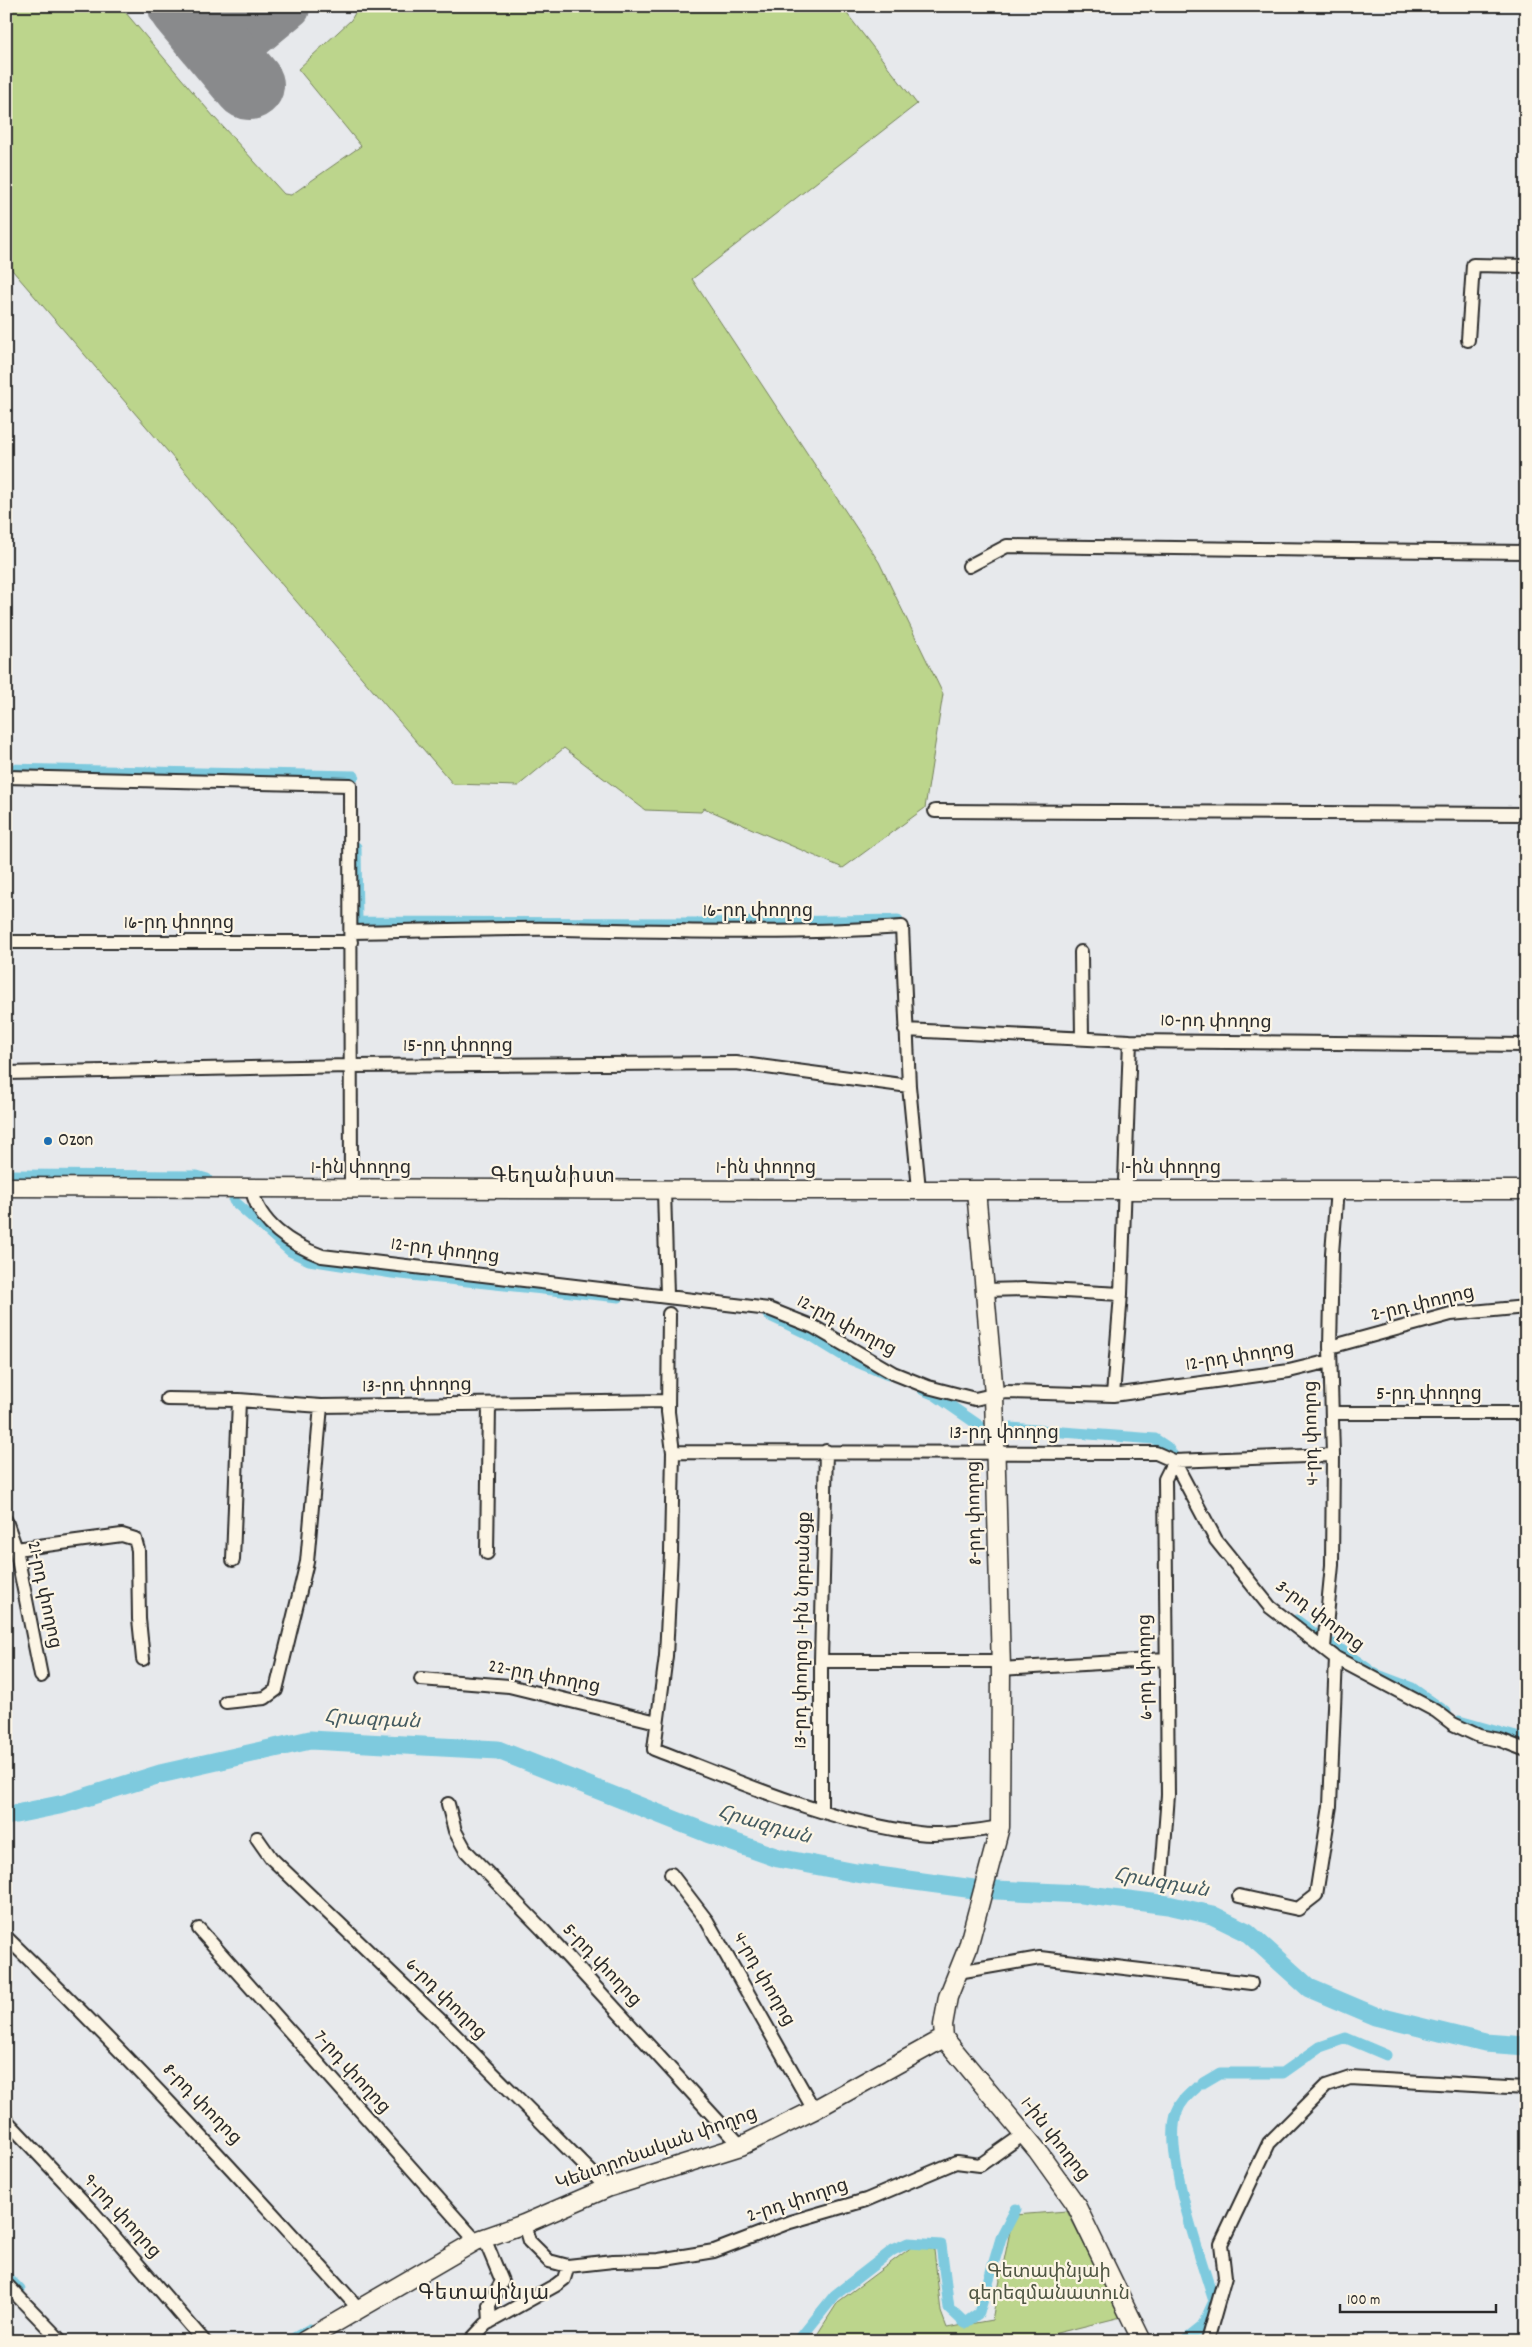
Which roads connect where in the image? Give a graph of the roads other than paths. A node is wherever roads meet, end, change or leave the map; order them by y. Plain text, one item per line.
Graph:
1 (1526, 266) edge
2 (1468, 340) dead end
3 (1526, 552) edge
4 (969, 566) dead end
5 (6, 777) edge
6 (935, 811) dead end
7 (1526, 814) edge
8 (351, 937) junction
9 (6, 942) edge
10 (1081, 952) dead end
11 (906, 1030) junction
12 (1082, 1038) junction
13 (1130, 1041) junction
14 (1526, 1046) edge
15 (350, 1066) junction
16 (6, 1073) edge
17 (909, 1086) junction
18 (6, 1187) edge
19 (919, 1189) junction
20 (1337, 1189) junction
21 (252, 1190) junction
22 (350, 1190) junction
23 (664, 1190) junction
24 (976, 1190) junction
25 (1123, 1190) junction
26 (1526, 1190) edge
27 (985, 1290) junction
28 (1121, 1294) junction
29 (667, 1295) junction
30 (1526, 1306) edge
31 (668, 1314) dead end
32 (1330, 1347) junction
33 (1330, 1361) junction
34 (994, 1394) junction
35 (1114, 1396) junction
36 (167, 1400) dead end
37 (240, 1400) junction
38 (668, 1401) junction
39 (489, 1405) junction
40 (321, 1406) junction
41 (1332, 1413) junction
42 (1526, 1413) edge
43 (826, 1451) junction
44 (673, 1452) junction
45 (996, 1453) junction
46 (1333, 1454) junction
47 (1174, 1461) junction
48 (6, 1521) edge
49 (16, 1549) junction
50 (487, 1553) dead end
51 (233, 1560) dead end
52 (1324, 1647) junction
53 (1336, 1658) junction
54 (144, 1659) dead end
55 (1166, 1659) junction
56 (821, 1661) junction
57 (1000, 1665) junction
58 (41, 1676) dead end
59 (421, 1679) dead end
60 (226, 1702) dead end
61 (657, 1722) junction
62 (1526, 1750) edge
63 (448, 1804) dead end
64 (821, 1810) junction
65 (999, 1830) junction
66 (257, 1838) dead end
67 (671, 1874) dead end
68 (1162, 1874) dead end
69 (1240, 1896) dead end
70 (199, 1929) dead end
71 (6, 1937) edge
72 (958, 1972) junction
73 (1251, 1983) dead end
74 (944, 2038) junction
75 (1526, 2088) edge
76 (814, 2110) junction
77 (6, 2120) edge
78 (1024, 2134) junction
79 (741, 2146) junction
80 (607, 2188) junction
81 (524, 2224) junction
82 (480, 2239) junction
83 (568, 2266) junction
84 (6, 2284) edge
85 (359, 2309) junction
86 (490, 2322) junction
87 (61, 2341) edge
88 (204, 2341) edge
89 (304, 2341) edge
90 (470, 2341) edge
91 (1142, 2341) edge
92 (1207, 2341) edge

1 - 2 street
3 - 4 street
5 - 8 street
6 - 7 street
8 - 9 street, 16-րդ փողոց
8 - 11 street, 16-րդ փողոց
8 - 15 street
10 - 12 street
11 - 12 street, 10-րդ փողոց
11 - 17 street, 16-րդ փողոց
12 - 13 street, 10-րդ փողոց
13 - 14 street, 10-րդ փողոց
13 - 25 street
15 - 16 street, 15-րդ փողոց
15 - 17 street, 15-րդ փողոց
15 - 22 street
17 - 19 street, 16-րդ փողոց
18 - 21 main road, 1-ին փողոց
19 - 23 main road, 1-ին փողոց
19 - 24 main road, 1-ին փողոց
20 - 25 main road, 1-ին փողոց
20 - 26 main road, 1-ին փողոց
20 - 32 street, 4-րդ փողոց
21 - 22 main road, 1-ին փողոց
21 - 29 street, 12-րդ փողոց
22 - 23 main road, 1-ին փողոց
23 - 29 street
24 - 25 main road, 1-ին փողոց
24 - 27 main road, 8-րդ փողոց
25 - 28 street
27 - 28 street
27 - 34 main road, 8-րդ փողոց
28 - 35 street
29 - 34 street, 12-րդ փողոց
30 - 32 street, 2-րդ փողոց
31 - 38 street
32 - 33 street, 4-րդ փողոց
33 - 35 street, 12-րդ փողոց
33 - 41 street, 4-րդ փողոց
34 - 35 street, 12-րդ փողոց
34 - 45 main road, 8-րդ փողոց
36 - 37 street, 13-րդ փողոց
37 - 40 street, 13-րդ փողոց
37 - 51 street
38 - 39 street, 13-րդ փողոց
38 - 44 street
39 - 40 street, 13-րդ փողոց
39 - 50 street
40 - 60 street
41 - 42 street, 5-րդ փողոց
41 - 46 street, 4-րդ փողոց
43 - 44 street, 13-րդ փողոց
43 - 45 street, 13-րդ փողոց
43 - 56 street, 13-րդ փողոց 1-ին նրբանցք
44 - 61 street
45 - 47 street, 13-րդ փողոց
45 - 57 main road, 8-րդ փողոց
46 - 47 street, 13-րդ փողոց
46 - 52 street, 4-րդ փողոց
47 - 52 street, 3-րդ փողոց
47 - 55 street, 6-րդ փողոց
48 - 49 street, 21-րդ փողոց
49 - 54 street
49 - 58 street, 21-րդ փողոց
52 - 53 street, 3-րդ փողոց
53 - 62 street, 3-րդ փողոց
53 - 69 street
55 - 57 street
55 - 68 street, 6-րդ փողոց
56 - 57 street
56 - 64 street, 13-րդ փողոց 1-ին նրբանցք
57 - 65 main road, 8-րդ փողոց
59 - 61 street, 22-րդ փողոց
61 - 64 street
63 - 79 street, 5-րդ փողոց
64 - 65 street
65 - 72 main road, 8-րդ փողոց
66 - 80 street, 6-րդ փողոց
67 - 76 street, 4-րդ փողոց
70 - 82 street, 7-րդ փողոց
71 - 85 street, 8-րդ փողոց
72 - 73 street
72 - 74 main road
74 - 76 main road, Կենտրոնական փողոց
74 - 78 main road, 1-ին փողոց
75 - 92 street
76 - 79 main road, Կենտրոնական փողոց
77 - 88 street, 9-րդ փողոց
78 - 83 street, 2-րդ փողոց
78 - 91 main road, 1-ին փողոց
79 - 80 main road, Կենտրոնական փողոց
80 - 81 main road, Կենտրոնական փողոց
81 - 82 main road, Կենտրոնական փողոց
81 - 83 street, 2-րդ փողոց
82 - 85 main road, Կենտրոնական փողոց
82 - 86 street
83 - 86 street
84 - 87 street
85 - 89 main road, Կենտրոնական փողոց
86 - 90 street

